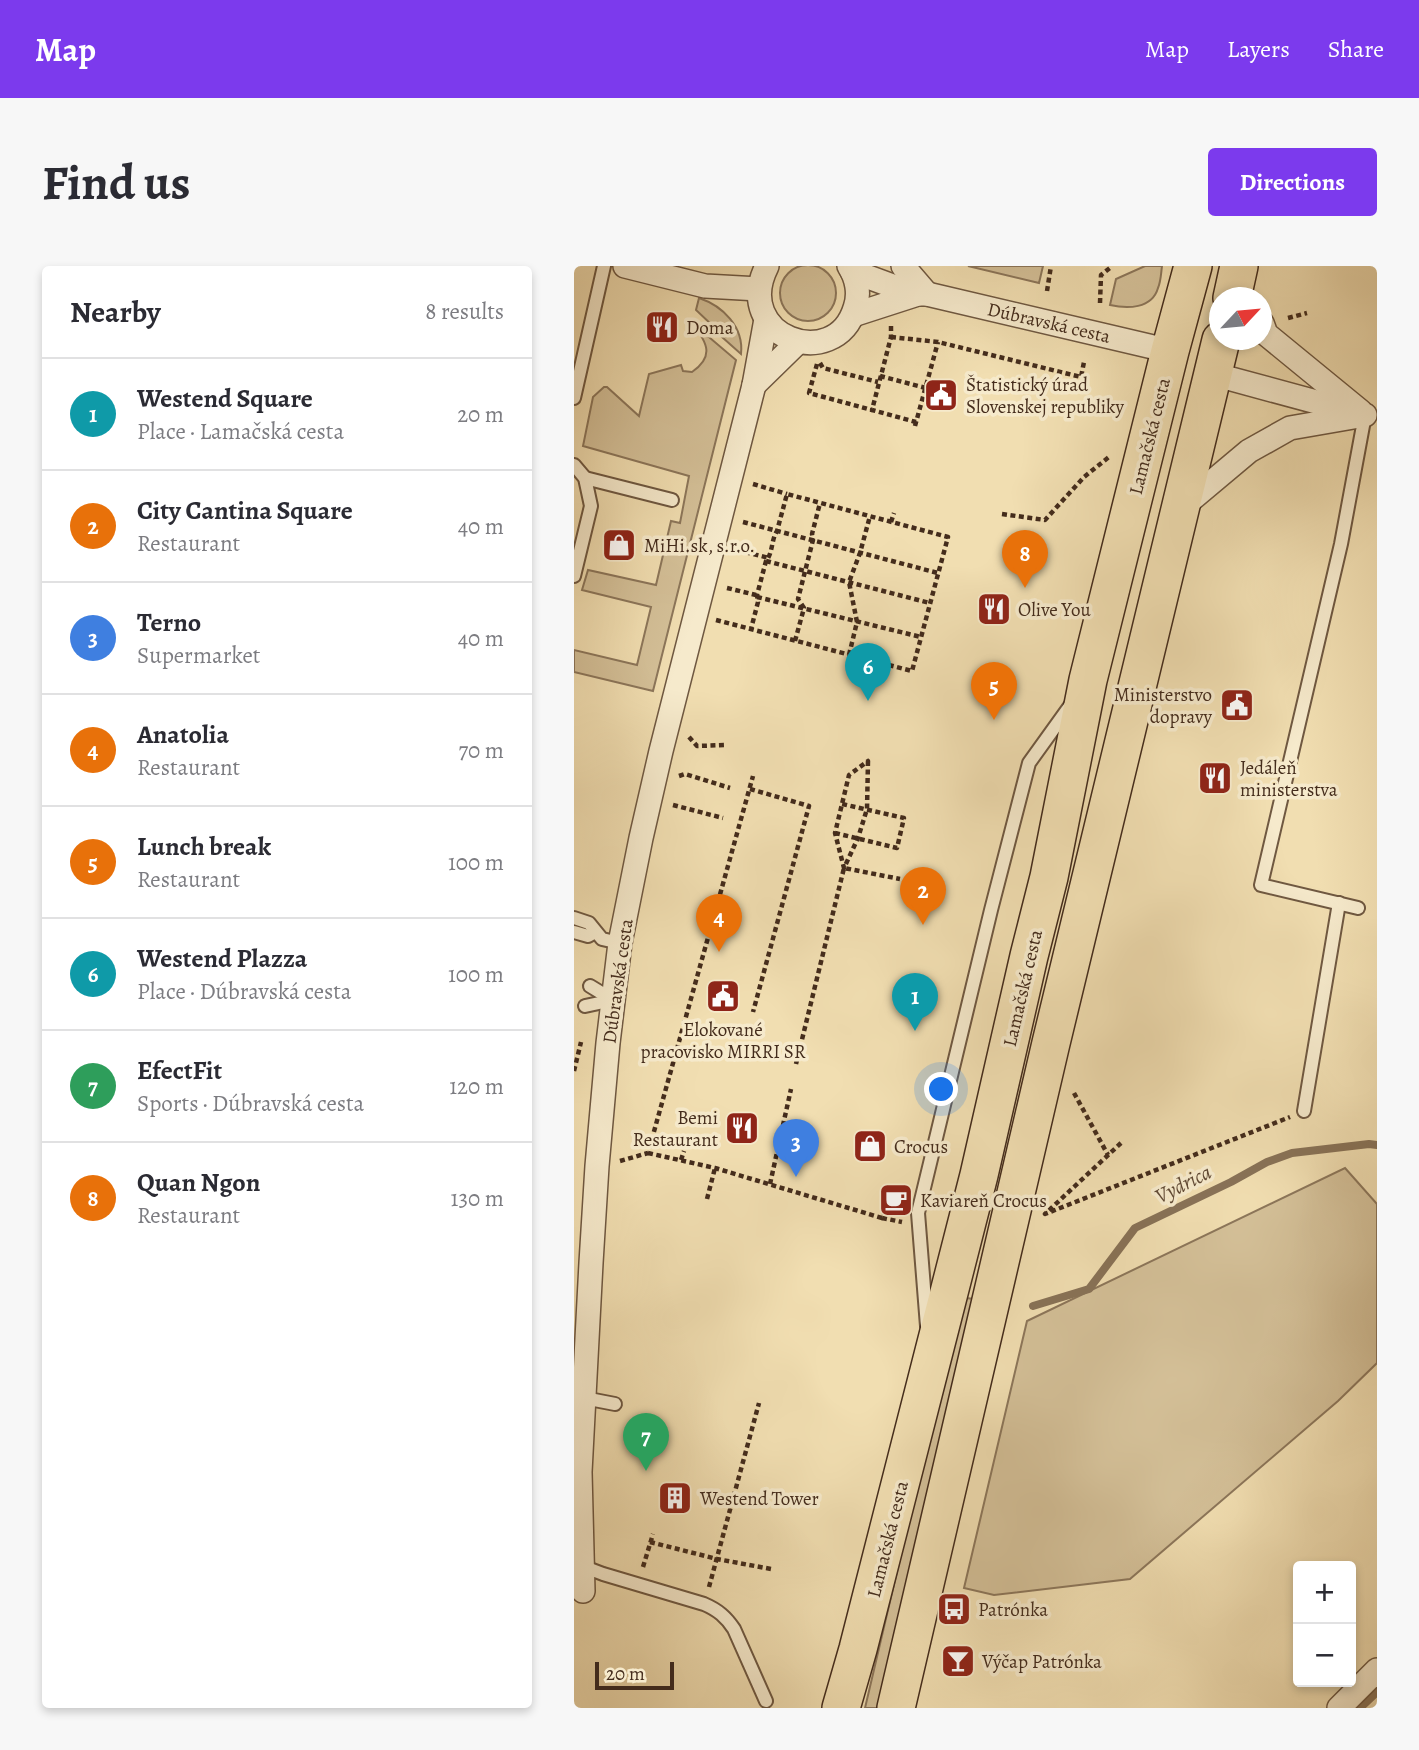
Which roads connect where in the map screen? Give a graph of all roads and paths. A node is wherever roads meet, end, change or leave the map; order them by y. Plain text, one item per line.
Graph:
1 (604, 266) edge
2 (625, 266) edge
3 (767, 266) edge
4 (903, 266) edge
5 (1051, 266) edge
6 (1098, 266) edge
7 (1193, 266) edge
8 (1240, 266) edge
9 (1111, 267) edge
10 (851, 268) edge
11 (1101, 275) junction
12 (1235, 287) edge
13 (1247, 287) edge
14 (759, 289) junction
15 (1047, 290) dead end
16 (923, 294) junction
17 (1100, 303) dead end
18 (1307, 313) dead end
19 (853, 315) junction
20 (1288, 318) dead end
21 (766, 319) junction
22 (892, 323) dead end
23 (891, 337) junction
24 (1272, 339) edge
25 (798, 342) junction
26 (938, 342) junction
27 (1170, 351) junction
28 (1217, 357) edge
29 (1084, 362) dead end
30 (879, 379) junction
31 (754, 385) junction
32 (926, 388) junction
33 (574, 398) edge
34 (872, 410) junction
35 (1371, 416) edge
36 (1109, 457) dead end
37 (574, 465) edge
38 (586, 478) junction
39 (749, 483) dead end
40 (787, 494) junction
41 (672, 499) dead end
42 (820, 503) junction
43 (1181, 508) junction
44 (894, 513) dead end
45 (1002, 514) dead end
46 (870, 516) junction
47 (739, 522) dead end
48 (891, 522) junction
49 (777, 531) junction
50 (813, 540) junction
51 (732, 548) dead end
52 (860, 552) junction
53 (767, 559) junction
54 (806, 572) junction
55 (938, 573) junction
56 (574, 576) edge
57 (849, 582) junction
58 (723, 587) dead end
59 (757, 596) junction
60 (930, 603) junction
61 (804, 608) junction
62 (715, 620) dead end
63 (856, 622) junction
64 (751, 629) junction
65 (921, 638) junction
66 (795, 641) junction
67 (849, 655) junction
68 (895, 667) junction
69 (893, 675) dead end
70 (1088, 680) junction
71 (687, 733) dead end
72 (724, 745) dead end
73 (753, 776) dead end
74 (675, 777) dead end
75 (730, 788) dead end
76 (750, 789) junction
77 (668, 804) dead end
78 (842, 804) junction
79 (867, 809) junction
80 (723, 818) dead end
81 (835, 833) junction
82 (858, 838) junction
83 (844, 868) junction
84 (900, 879) dead end
85 (1339, 903) junction
86 (1358, 908) dead end
87 (574, 918) edge
88 (574, 932) edge
89 (595, 932) junction
90 (620, 943) junction
91 (590, 986) dead end
92 (613, 1000) junction
93 (585, 1006) dead end
94 (753, 1012) dead end
95 (582, 1040) dead end
96 (796, 1064) dead end
97 (574, 1072) edge
98 (791, 1089) dead end
99 (1074, 1093) dead end
100 (1304, 1111) joint
101 (1121, 1143) dead end
102 (684, 1151) dead end
103 (649, 1153) junction
104 (1108, 1155) junction
105 (681, 1160) junction
106 (620, 1161) dead end
107 (715, 1168) junction
108 (770, 1184) junction
109 (707, 1199) dead end
110 (884, 1211) dead end
111 (882, 1218) junction
112 (909, 1224) dead end
113 (931, 1368) junction
114 (584, 1398) junction
115 (615, 1404) dead end
116 (759, 1404) dead end
117 (577, 1472) edge
118 (718, 1530) dead end
119 (725, 1531) junction
120 (653, 1534) dead end
121 (717, 1559) junction
122 (582, 1566) junction
123 (771, 1569) dead end
124 (583, 1591) dead end
125 (704, 1604) junction
126 (1377, 1670) edge
127 (766, 1701) dead end
128 (841, 1708) edge
129 (896, 1708) edge
130 (1339, 1708) edge

1 - 33 lane
2 - 14 street
3 - 14 street
4 - 16 street
5 - 15 path
6 - 11 path
7 - 27 main road, Lamačská cesta
8 - 12 main road
8 - 13 street
9 - 11 path
10 - 16 street, Dúbravská cesta
10 - 19 street
11 - 17 path
14 - 21 street
16 - 19 street
16 - 27 street, Dúbravská cesta
18 - 20 path
19 - 25 street
21 - 25 street
21 - 31 street, Dúbravská cesta
22 - 23 path
23 - 26 path
23 - 30 path
24 - 35 street
25 - 31 street
26 - 29 path
26 - 32 path
27 - 28 main road
27 - 70 main road, Lamačská cesta
28 - 35 street
28 - 43 main road
30 - 32 path
30 - 34 path
30 - 34 path
31 - 90 street, Dúbravská cesta
32 - 34 path
35 - 43 street
35 - 85 lane
36 - 45 path
37 - 38 lane
38 - 41 lane
38 - 56 lane
39 - 40 path
40 - 42 path
40 - 49 path
42 - 46 path
42 - 50 path
43 - 129 main road
44 - 48 path
46 - 48 path
46 - 52 path
47 - 49 path
48 - 55 path
49 - 50 path
49 - 53 path
50 - 52 path
50 - 54 path
51 - 53 path
52 - 55 path
52 - 57 path
53 - 54 path
53 - 59 path
54 - 57 path
54 - 61 path
55 - 60 path
57 - 60 path
57 - 63 path
58 - 59 path
59 - 61 path
59 - 64 path
60 - 65 path
61 - 63 path
61 - 66 path
62 - 64 path
63 - 65 path
63 - 67 path
64 - 66 path
65 - 68 path
66 - 67 path
67 - 68 path
68 - 69 path
70 - 113 main road, Lamačská cesta
70 - 113 lane
71 - 72 path
73 - 76 path
74 - 75 path
76 - 94 path
76 - 103 path
77 - 80 path
78 - 79 path
78 - 79 path
78 - 81 path
79 - 82 path
79 - 82 path
81 - 82 path
81 - 83 path
82 - 83 path
83 - 84 path
83 - 96 path
85 - 86 lane
85 - 100 lane
87 - 89 lane
88 - 89 lane
89 - 90 lane
90 - 92 street, Dúbravská cesta
91 - 92 lane
92 - 93 lane
92 - 114 street, Dúbravská cesta
95 - 97 path
98 - 108 path
99 - 104 path
100 - 104 path
101 - 104 path
102 - 105 path
103 - 105 path
103 - 106 path
105 - 107 path
107 - 108 path
107 - 109 path
108 - 111 path
110 - 111 path
111 - 112 path
113 - 128 main road, Lamačská cesta
114 - 115 lane
114 - 117 street, Dúbravská cesta
116 - 119 path
117 - 122 street, Dúbravská cesta
118 - 119 path
119 - 121 path
120 - 121 path
121 - 123 path
121 - 125 path
122 - 124 street, Dúbravská cesta
122 - 125 lane
125 - 127 lane
126 - 130 street

